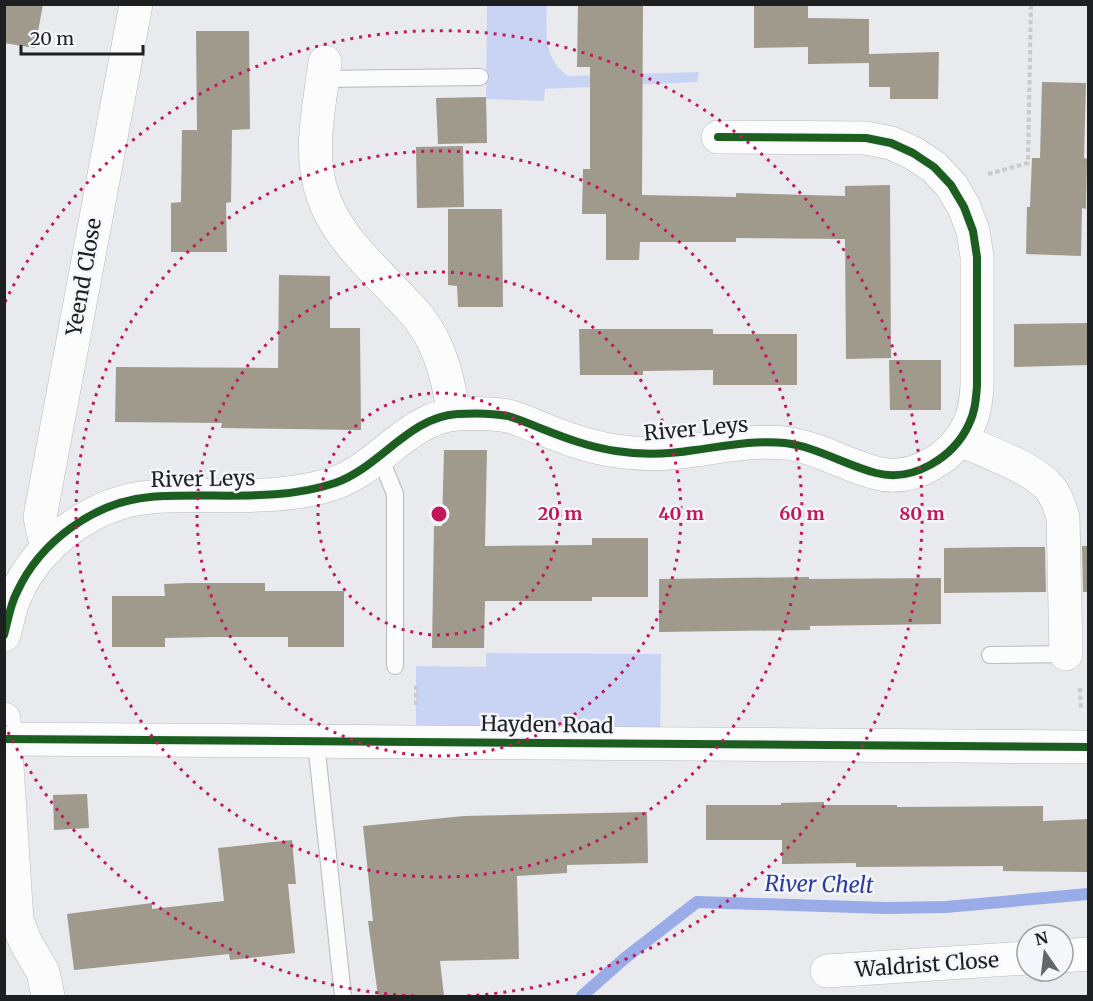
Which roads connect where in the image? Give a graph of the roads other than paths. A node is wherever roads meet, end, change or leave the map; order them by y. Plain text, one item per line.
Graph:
1 (136, 4) edge
2 (324, 70) joint
3 (480, 77) dead end
4 (718, 138) dead end
5 (454, 414) junction
6 (960, 440) junction
7 (380, 457) junction
8 (47, 549) junction
9 (4, 635) edge
10 (1066, 654) joint
11 (990, 655) dead end
12 (395, 666) road end
13 (5, 732) edge
14 (316, 742) junction
15 (1085, 747) edge
16 (1015, 959) edge
17 (827, 971) dead end
18 (48, 996) edge
19 (343, 996) edge

1 - 8 street, Yeend Close
2 - 3 lane
2 - 5 street
4 - 6 street, River Leys
5 - 6 street, River Leys
5 - 7 street, River Leys
6 - 10 street
7 - 8 street, River Leys
7 - 12 lane
8 - 9 street, River Leys
10 - 11 lane
13 - 14 street, Hayden Road
13 - 18 street
14 - 15 street, Hayden Road
14 - 19 lane
16 - 17 street, Waldrist Close

